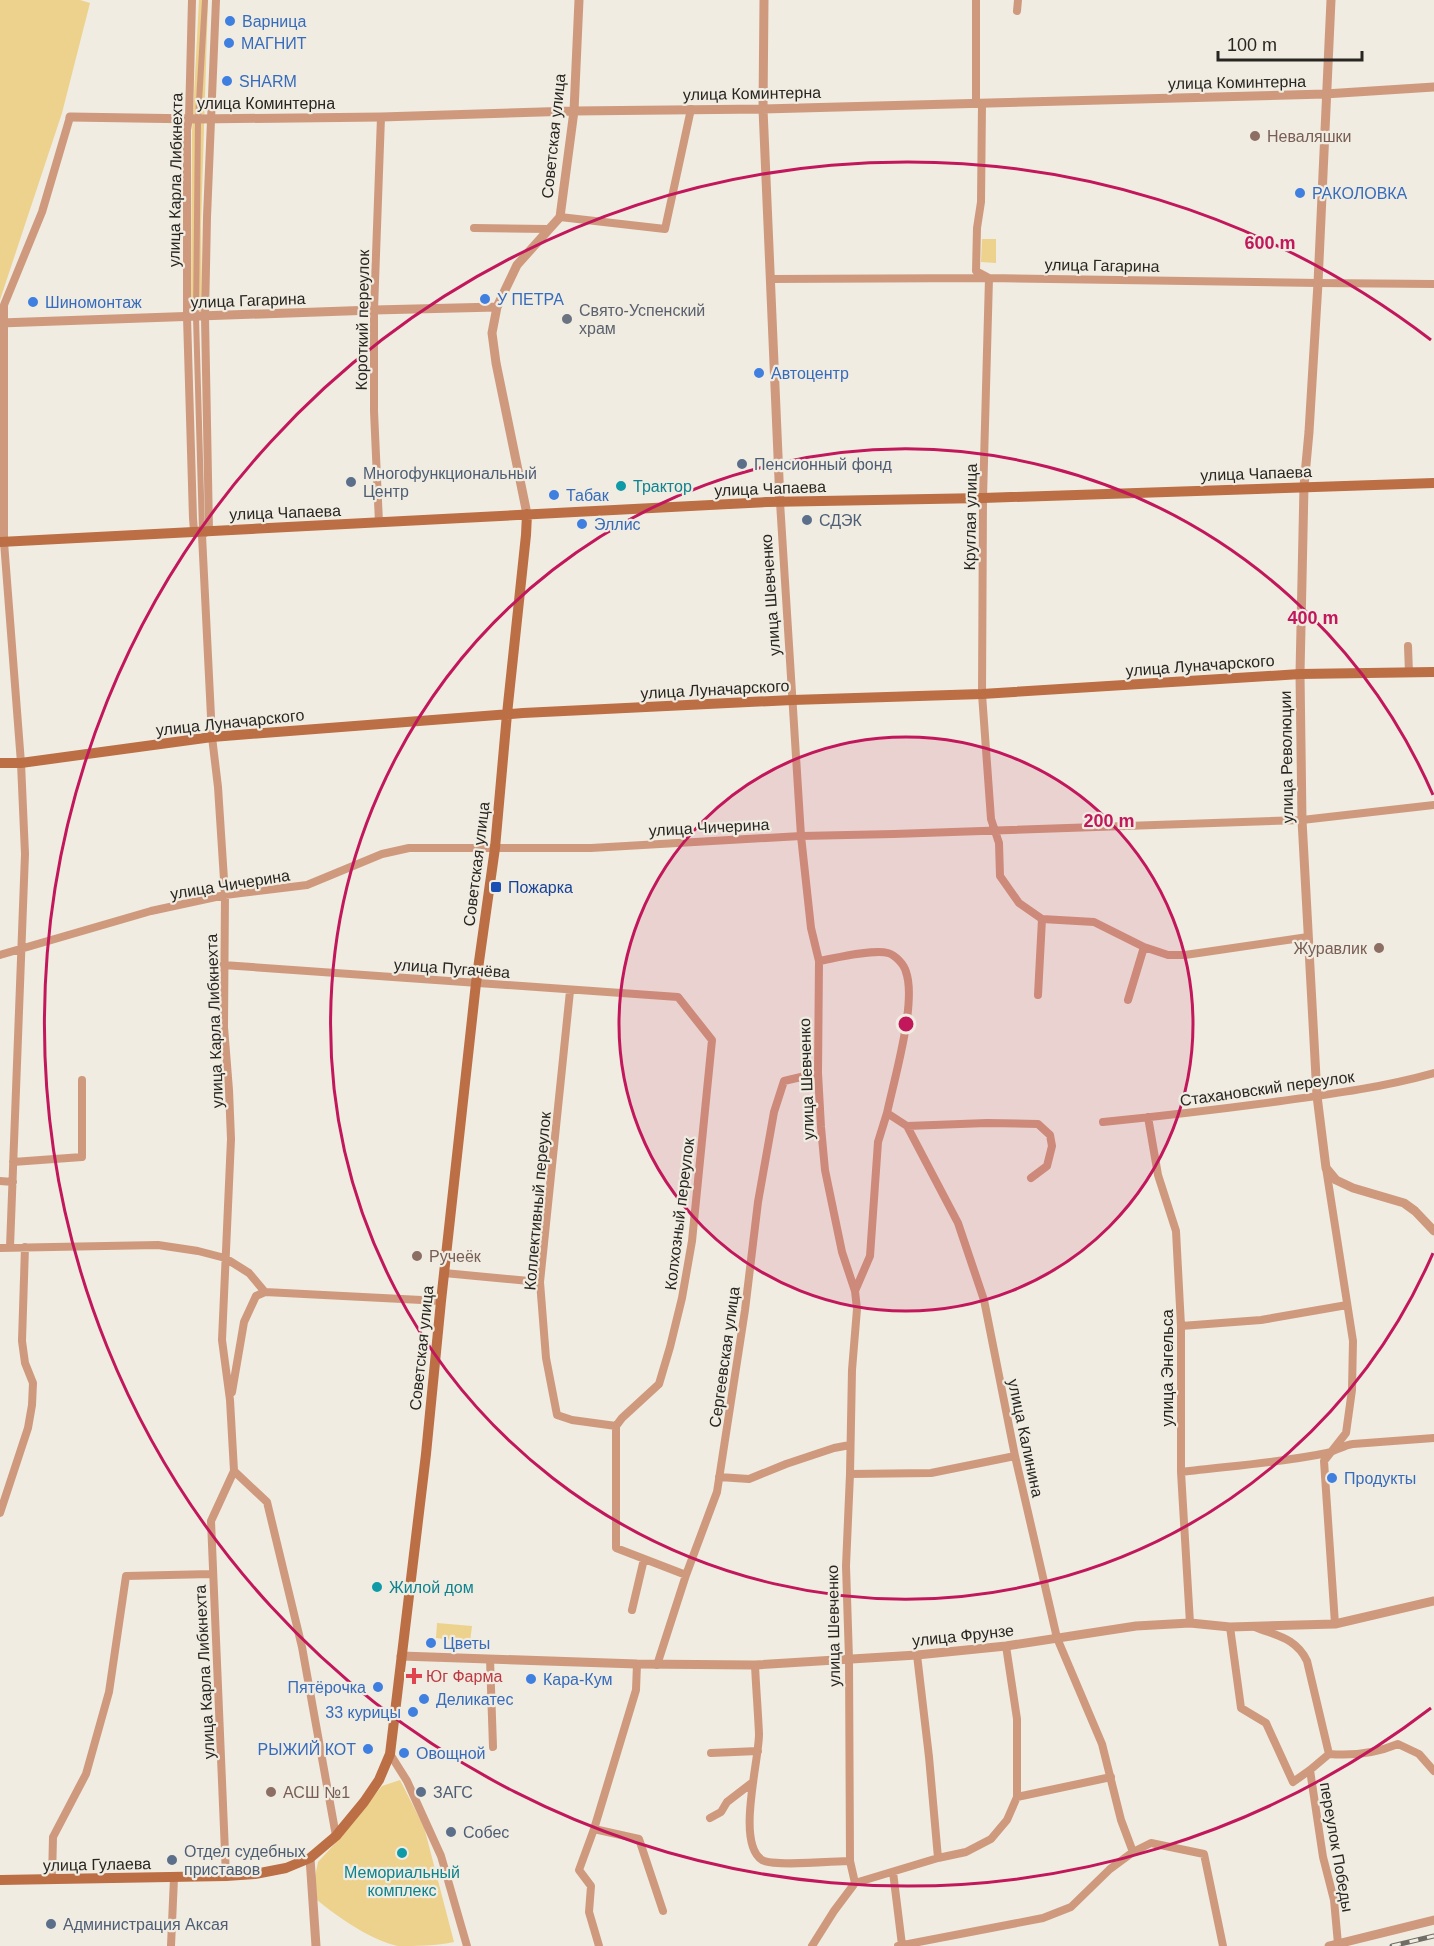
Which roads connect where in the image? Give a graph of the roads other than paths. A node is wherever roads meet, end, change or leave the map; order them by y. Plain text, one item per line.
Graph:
1 (192, 0) edge
2 (205, 0) edge
3 (216, 0) edge
4 (579, 0) edge
5 (764, 0) edge
6 (976, 0) edge
7 (1018, 0) edge
8 (1331, 0) edge
9 (1017, 11) dead end
10 (1434, 87) edge
11 (1325, 94) junction
12 (979, 104) junction
13 (692, 109) junction
14 (764, 109) junction
15 (574, 111) junction
16 (70, 117) joint
17 (381, 117) junction
18 (194, 118) junction
19 (210, 118) junction
20 (560, 217) junction
21 (474, 228) dead end
22 (548, 229) junction
23 (989, 278) junction
24 (770, 279) junction
25 (1318, 283) junction
26 (1434, 284) edge
27 (497, 307) junction
28 (374, 310) junction
29 (196, 317) junction
30 (2, 323) edge
31 (1434, 483) edge
32 (1304, 486) junction
33 (983, 498) junction
34 (780, 502) junction
35 (527, 514) junction
36 (379, 523) junction
37 (202, 532) junction
38 (2, 542) edge
39 (1408, 646) dead end
40 (1434, 672) edge
41 (1408, 673) junction
42 (1300, 674) junction
43 (982, 694) junction
44 (792, 700) junction
45 (507, 714) junction
46 (212, 737) junction
47 (0, 763) edge
48 (21, 763) junction
49 (1434, 805) edge
50 (1302, 820) junction
51 (993, 831) junction
52 (801, 836) junction
53 (495, 848) junction
54 (225, 895) junction
55 (1042, 919) junction
56 (1308, 938) junction
57 (1144, 947) junction
58 (22, 949) junction
59 (0, 955) edge
60 (819, 961) junction
61 (223, 965) junction
62 (476, 983) junction
63 (570, 990) junction
64 (1038, 995) dead end
65 (678, 997) joint
66 (1128, 1000) dead end
67 (818, 1073) junction
68 (1434, 1073) edge
69 (82, 1080) dead end
70 (1317, 1096) junction
71 (887, 1113) junction
72 (1148, 1117) junction
73 (1103, 1122) dead end
74 (907, 1126) junction
75 (13, 1162) junction
76 (1326, 1168) junction
77 (1031, 1178) dead end
78 (0, 1181) edge
79 (13, 1182) junction
80 (1434, 1231) edge
81 (10, 1247) junction
82 (25, 1247) junction
83 (0, 1248) edge
84 (225, 1258) junction
85 (444, 1273) junction
86 (540, 1282) junction
87 (855, 1291) junction
88 (265, 1292) junction
89 (441, 1301) junction
90 (1347, 1305) junction
91 (1181, 1326) junction
92 (231, 1400) junction
93 (616, 1426) junction
94 (1434, 1438) edge
95 (850, 1445) junction
96 (1331, 1452) junction
97 (1015, 1456) junction
98 (234, 1471) junction
99 (1181, 1472) junction
100 (850, 1474) junction
101 (719, 1477) junction
102 (0, 1513) edge
103 (644, 1559) junction
104 (213, 1574) junction
105 (686, 1575) junction
106 (1434, 1601) edge
107 (632, 1610) dead end
108 (1190, 1623) junction
109 (1335, 1624) junction
110 (1230, 1627) junction
111 (1254, 1627) junction
112 (1057, 1638) junction
113 (1006, 1646) junction
114 (917, 1655) junction
115 (401, 1656) junction
116 (490, 1659) junction
117 (849, 1659) junction
118 (637, 1664) junction
119 (657, 1665) junction
120 (755, 1665) junction
121 (493, 1747) dead end
122 (758, 1751) junction
123 (711, 1753) dead end
124 (390, 1754) junction
125 (1329, 1754) junction
126 (1310, 1770) junction
127 (1434, 1771) edge
128 (1111, 1777) junction
129 (753, 1782) junction
130 (1017, 1797) junction
131 (710, 1818) dead end
132 (594, 1828) junction
133 (336, 1836) junction
134 (1133, 1852) junction
135 (310, 1858) junction
136 (938, 1858) junction
137 (850, 1861) junction
138 (893, 1872) junction
139 (226, 1876) junction
140 (174, 1878) junction
141 (52, 1879) junction
142 (0, 1880) edge
143 (855, 1883) junction
144 (663, 1911) dead end
145 (1434, 1920) edge
146 (900, 1945) edge
147 (1333, 1945) edge
148 (171, 1946) edge
149 (316, 1946) edge
150 (467, 1946) edge
151 (599, 1946) edge
152 (812, 1946) edge
153 (1223, 1946) edge

1 - 18 street, улица Карла Либкнехта
2 - 18 street, улица Карла Либкнехта
3 - 19 street, улица Карла Либкнехта
4 - 15 street, Советская улица
5 - 14 street, улица Шевченко
6 - 12 street
7 - 9 street
8 - 11 street, улица Революции
10 - 11 street, улица Коминтерна
11 - 12 street, улица Коминтерна
11 - 25 street, улица Революции
12 - 14 street, улица Коминтерна
12 - 23 street
13 - 14 street, улица Коминтерна
13 - 15 street, улица Коминтерна
13 - 20 street
14 - 24 street, улица Шевченко
15 - 17 street, улица Коминтерна
15 - 20 street, Советская улица
16 - 18 street, улица Коминтерна
16 - 30 street
17 - 19 street, улица Коминтерна
17 - 28 street, Короткий переулок
18 - 19 street, улица Коминтерна
18 - 29 street, улица Карла Либкнехта
19 - 29 street, улица Карла Либкнехта
20 - 22 street, Советская улица
21 - 22 street
22 - 27 street, Советская улица
23 - 24 street, улица Гагарина
23 - 25 street, улица Гагарина
23 - 33 street, Круглая улица
24 - 34 street, улица Шевченко
25 - 26 street, улица Гагарина
25 - 32 street, улица Революции
27 - 28 street, улица Гагарина
27 - 35 street, Советская улица
28 - 29 street, улица Гагарина
28 - 36 street, Короткий переулок
29 - 30 street, улица Гагарина
29 - 37 street, улица Карла Либкнехта
29 - 37 street, улица Карла Либкнехта
30 - 38 street
31 - 32 main road, улица Чапаева
32 - 33 main road, улица Чапаева
32 - 42 street, улица Революции
33 - 34 main road, улица Чапаева
33 - 43 street, Круглая улица
34 - 35 main road, улица Чапаева
34 - 44 street, улица Шевченко
35 - 36 main road, улица Чапаева
35 - 45 main road, Советская улица
36 - 37 main road, улица Чапаева
37 - 38 main road, улица Чапаева
37 - 46 street, улица Карла Либкнехта
38 - 48 street
39 - 41 street
40 - 41 main road, улица Луначарского
41 - 42 main road, улица Луначарского
42 - 43 main road, улица Луначарского
42 - 50 street, улица Революции
43 - 44 main road, улица Луначарского
43 - 51 street, Круглая улица
44 - 45 main road, улица Луначарского
44 - 52 street, улица Шевченко
45 - 46 main road, улица Луначарского
45 - 53 main road, Советская улица
46 - 48 main road, улица Луначарского
46 - 54 street, улица Карла Либкнехта
47 - 48 main road, улица Луначарского
48 - 58 street
49 - 50 street, улица Чичерина
50 - 51 street, улица Чичерина
50 - 56 street, улица Революции
51 - 52 street, улица Чичерина
51 - 55 street, Круглая улица
52 - 53 street, улица Чичерина
52 - 60 street, улица Шевченко
53 - 54 street, улица Чичерина
53 - 62 main road, Советская улица
54 - 58 street, улица Чичерина
54 - 61 street, улица Карла Либкнехта
55 - 57 street
55 - 64 street
56 - 57 street
56 - 70 street, улица Революции
57 - 66 street
58 - 59 street, улица Чичерина
58 - 75 street
60 - 67 street, улица Шевченко
60 - 71 street
61 - 62 street, улица Пугачёва
61 - 84 street, улица Карла Либкнехта
62 - 63 street, улица Пугачёва
62 - 85 main road, Советская улица
63 - 65 street, улица Пугачёва
63 - 86 street, Коллективный переулок
65 - 93 street, Колхозный переулок
67 - 87 street, улица Шевченко
67 - 101 street, Сергеевская улица
68 - 70 street, Стахановский переулок
69 - 75 street
70 - 72 street, Стахановский переулок
70 - 76 street, улица Революции
71 - 74 street, улица Калинина
71 - 87 street, улица Шевченко
72 - 73 street, Стахановский переулок
72 - 91 street, улица Энгельса
74 - 77 street
74 - 97 street, улица Калинина
75 - 79 street
76 - 80 street
76 - 90 street
78 - 79 street
79 - 81 street
81 - 82 street
81 - 83 street
82 - 84 street
82 - 102 street
84 - 88 street
84 - 92 street, улица Карла Либкнехта
85 - 86 street
85 - 89 main road, Советская улица
86 - 93 street, Коллективный переулок
87 - 95 street, улица Шевченко
88 - 89 street
88 - 92 street
89 - 115 main road, Советская улица
90 - 91 street
90 - 96 street
91 - 99 street, улица Энгельса
92 - 98 street, улица Карла Либкнехта
93 - 103 street
94 - 96 street
95 - 100 street, улица Шевченко
95 - 101 street
96 - 99 street
96 - 109 street
97 - 100 street
97 - 112 street, улица Калинина
98 - 104 street, улица Карла Либкнехта
98 - 133 street
99 - 108 street, улица Энгельса
100 - 117 street, улица Шевченко
101 - 105 street, Сергеевская улица
103 - 105 street
103 - 107 street
104 - 139 street, улица Карла Либкнехта
104 - 141 street
105 - 119 street, Сергеевская улица
106 - 109 street, улица Фрунзе
108 - 110 street, улица Фрунзе
108 - 112 street, улица Фрунзе
109 - 111 street, улица Фрунзе
110 - 111 street, улица Фрунзе
110 - 126 street, переулок Победы
111 - 125 street
112 - 113 street, улица Фрунзе
112 - 128 street, улица Калинина
113 - 114 street, улица Фрунзе
113 - 130 street
114 - 117 street, улица Фрунзе
114 - 136 street
115 - 116 street, улица Фрунзе
115 - 124 main road, Советская улица
116 - 118 street, улица Фрунзе
116 - 121 street
117 - 120 street, улица Фрунзе
117 - 137 street, улица Шевченко
118 - 119 street, улица Фрунзе
118 - 132 street
119 - 120 street, улица Фрунзе
120 - 122 street
122 - 123 street
122 - 129 street
124 - 133 main road, улица Гулаева
124 - 150 street
125 - 126 street
125 - 127 street
126 - 147 street, переулок Победы
128 - 130 street
128 - 134 street, улица Калинина
129 - 131 street
129 - 137 street
130 - 136 street
132 - 144 street
132 - 151 street
133 - 135 main road, улица Гулаева
134 - 146 street
134 - 153 street
135 - 139 main road, улица Гулаева
135 - 149 street
136 - 138 street
137 - 143 street, улица Шевченко
138 - 143 street
138 - 146 street
139 - 140 main road, улица Гулаева
140 - 141 main road, улица Гулаева
140 - 148 street
141 - 142 main road, улица Гулаева
143 - 152 street
145 - 147 street

